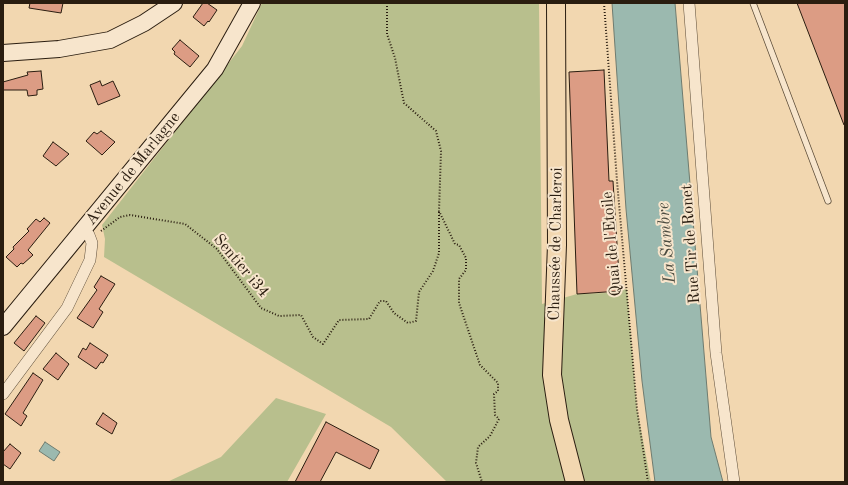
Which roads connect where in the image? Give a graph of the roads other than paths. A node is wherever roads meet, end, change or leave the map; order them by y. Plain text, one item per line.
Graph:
1 (174, 3) edge
2 (252, 3) edge
3 (556, 3) edge
4 (689, 3) edge
5 (753, 3) edge
6 (3, 53) edge
7 (828, 201) dead end
8 (87, 234) junction
9 (3, 327) edge
10 (3, 394) edge
11 (575, 482) edge
12 (734, 482) edge

1 - 6 main road
2 - 8 main road, Avenue de Marlagne
3 - 11 main road, Chaussée de Charleroi
4 - 12 street, Rue Tir de Ronet
5 - 7 lane
8 - 9 main road, Avenue de Marlagne
8 - 10 street

